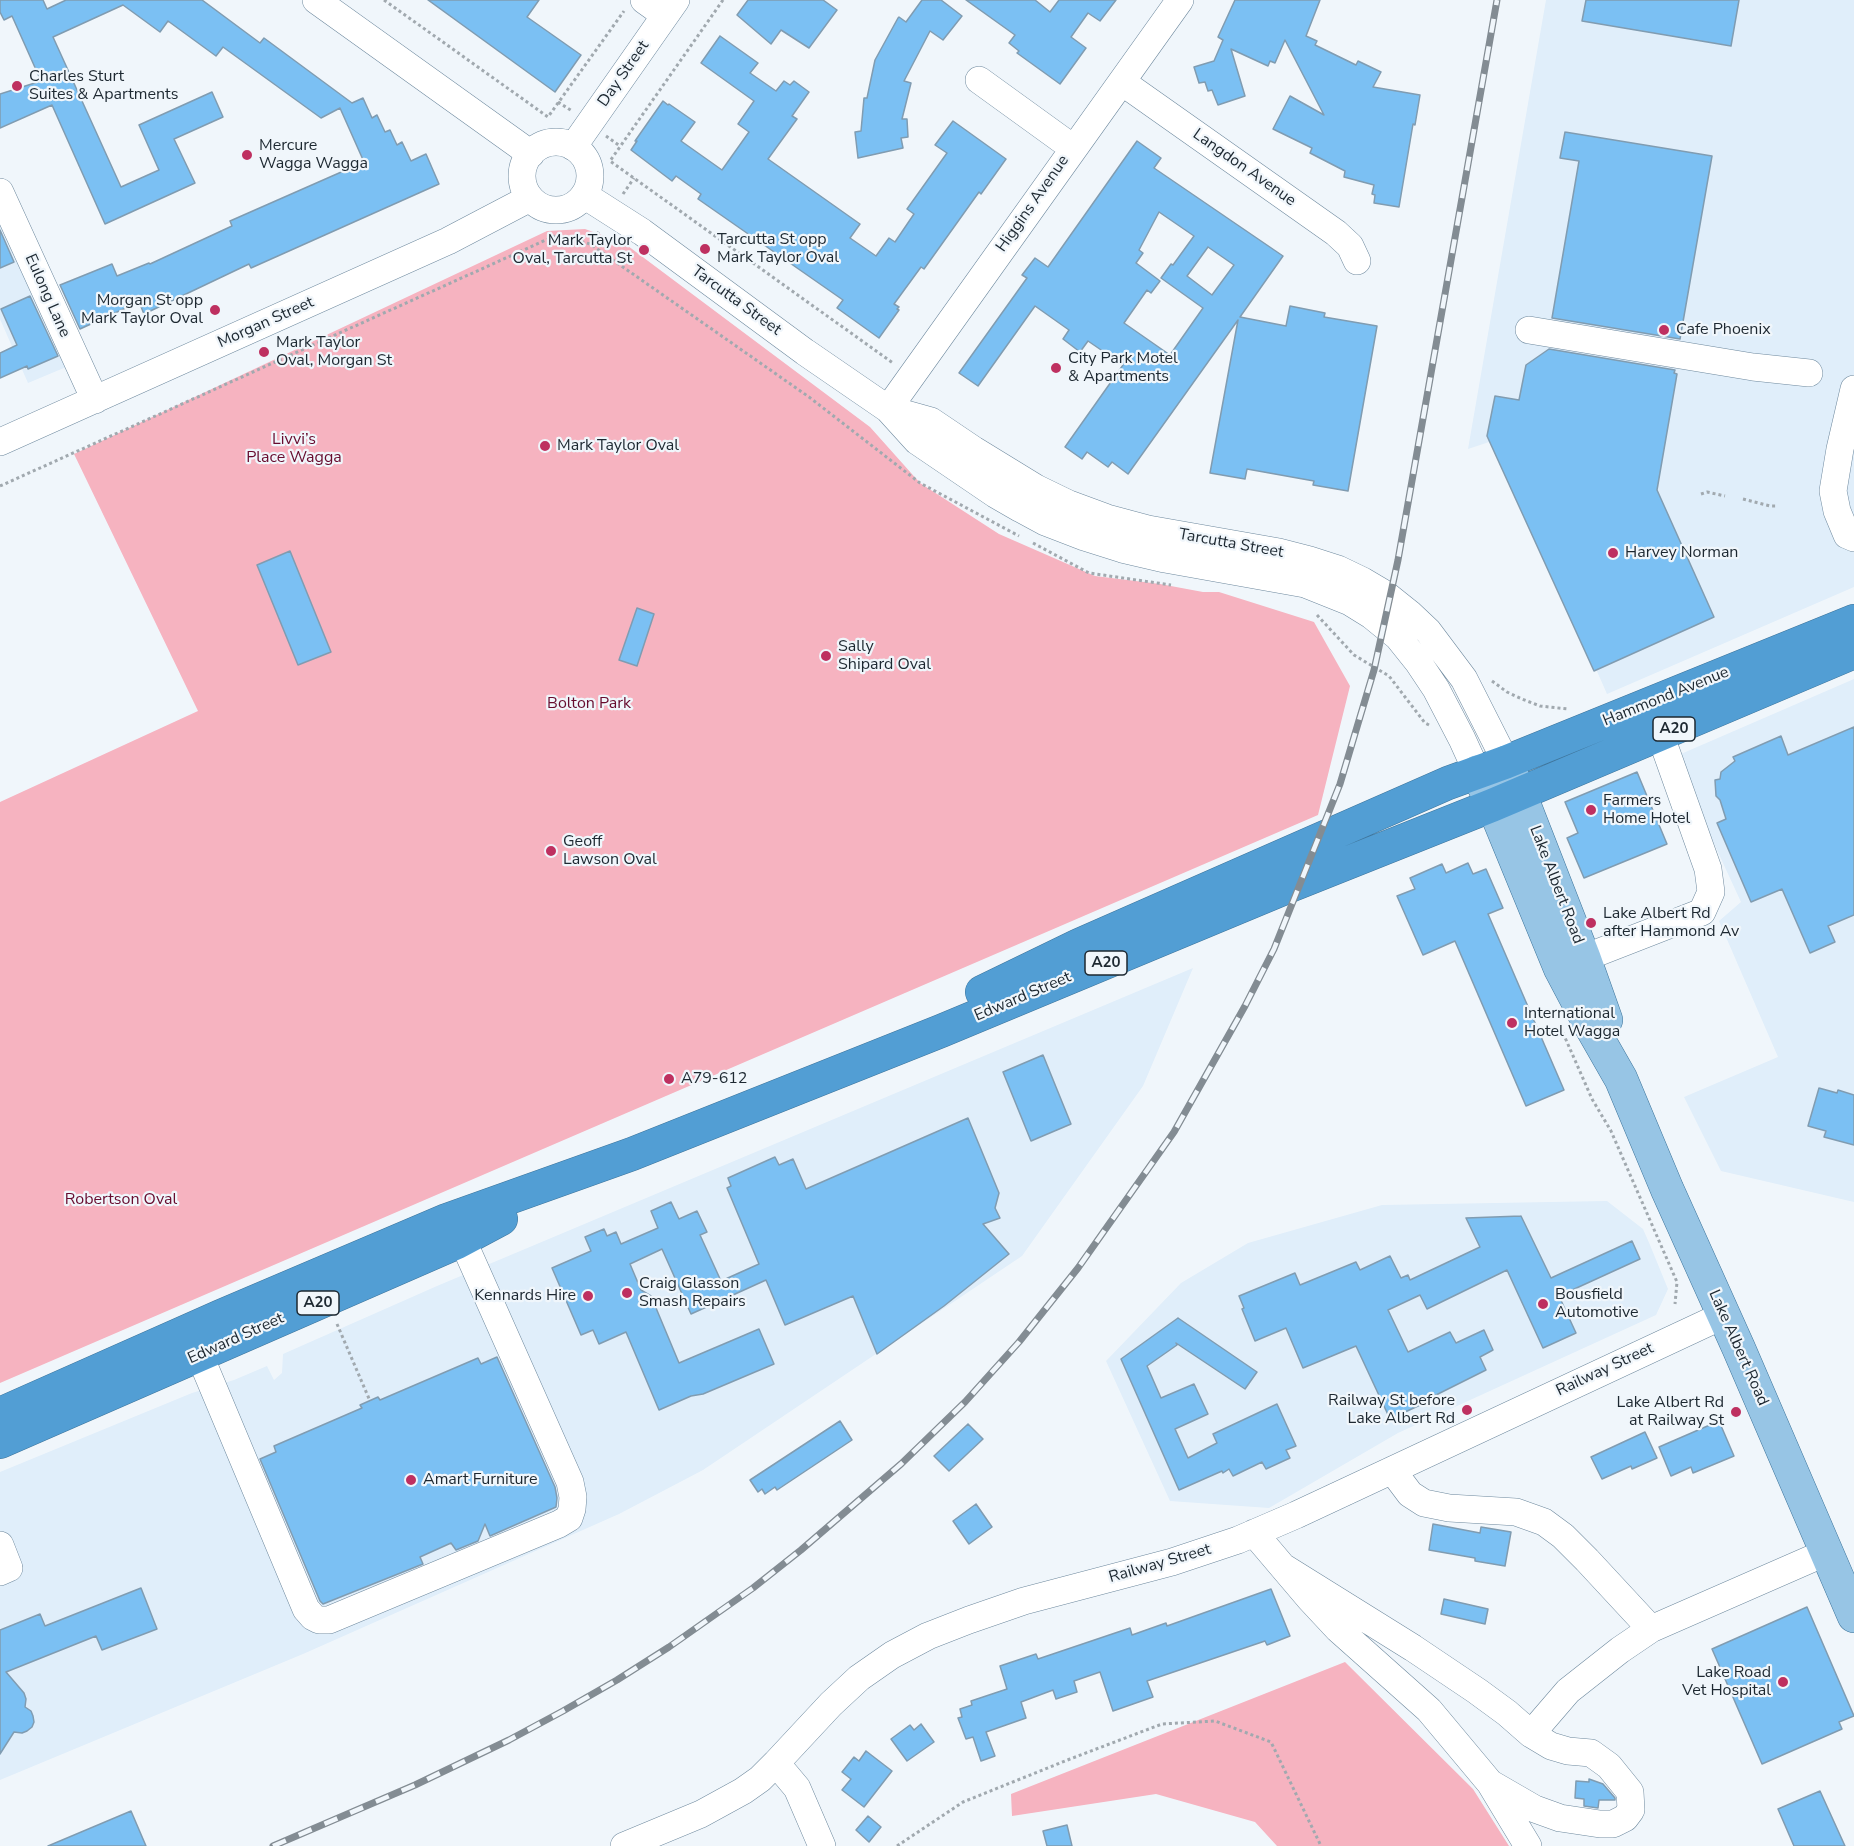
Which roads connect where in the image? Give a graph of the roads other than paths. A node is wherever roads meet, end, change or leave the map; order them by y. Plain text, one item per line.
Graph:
1 (316, 0) edge
2 (1180, 0) edge
3 (652, 6) edge
4 (979, 80) dead end
5 (1122, 82) junction
6 (573, 147) junction
7 (1073, 148) junction
8 (531, 154) junction
9 (0, 192) edge
10 (584, 195) junction
11 (530, 198) junction
12 (1357, 261) dead end
13 (1529, 330) dead end
14 (1809, 373) dead end
15 (1854, 389) edge
16 (94, 400) junction
17 (888, 409) junction
18 (0, 442) edge
19 (1848, 442) edge
20 (1851, 536) edge
21 (1854, 621) edge
22 (1854, 652) edge
23 (1660, 734) junction
24 (1491, 767) junction
25 (1507, 799) junction
26 (1584, 958) junction
27 (1621, 1079) junction
28 (718, 1119) junction
29 (632, 1154) junction
30 (462, 1239) junction
31 (1724, 1315) junction
32 (194, 1343) junction
33 (0, 1414) edge
34 (0, 1442) edge
35 (1392, 1470) junction
36 (1254, 1533) junction
37 (0, 1545) edge
38 (1827, 1552) junction
39 (1283, 1567) junction
40 (0, 1572) edge
41 (1852, 1608) edge
42 (1651, 1629) junction
43 (1531, 1734) junction
44 (776, 1763) junction
45 (1490, 1783) junction
46 (624, 1846) edge
47 (822, 1846) edge
48 (1528, 1846) edge

1 - 8 street
2 - 5 street, Higgins Avenue
3 - 6 street, Day Street
4 - 7 street
5 - 7 street, Higgins Avenue
5 - 12 street, Langdon Avenue
6 - 8 street
6 - 10 street
7 - 17 street, Higgins Avenue
8 - 11 street
9 - 16 street, Eulong Lane
10 - 11 street
10 - 17 street, Tarcutta Street
11 - 16 street, Morgan Street
13 - 14 street
15 - 19 street
16 - 18 street, Morgan Street
17 - 24 street, Tarcutta Street
19 - 20 street
21 - 24 highway, Hammond Avenue / A20
22 - 23 highway, Hammond Avenue / A20
23 - 25 highway, Hammond Avenue / A20
23 - 26 street
24 - 25 main road
24 - 28 highway, Edward Street / A20
25 - 26 main road, Lake Albert Road
25 - 27 main road, Lake Albert Road
25 - 28 highway, Edward Street / A20
26 - 27 main road, Lake Albert Road
27 - 31 main road, Lake Albert Road
28 - 29 highway, Edward Street / A20
29 - 30 highway, Edward Street / A20
29 - 32 highway, Edward Street / A20
30 - 32 highway, Edward Street / A20
30 - 32 street
31 - 35 street, Railway Street
31 - 38 main road, Lake Albert Road
32 - 33 highway, Edward Street / A20
32 - 34 highway, Edward Street / A20
35 - 36 street, Railway Street
35 - 42 street
36 - 39 street
36 - 44 street, Railway Street
37 - 40 street
38 - 41 main road, Lake Albert Road
38 - 42 street
39 - 43 street
39 - 45 street
42 - 43 street
43 - 45 street
44 - 46 street, Railway Street
44 - 47 street
45 - 48 street

